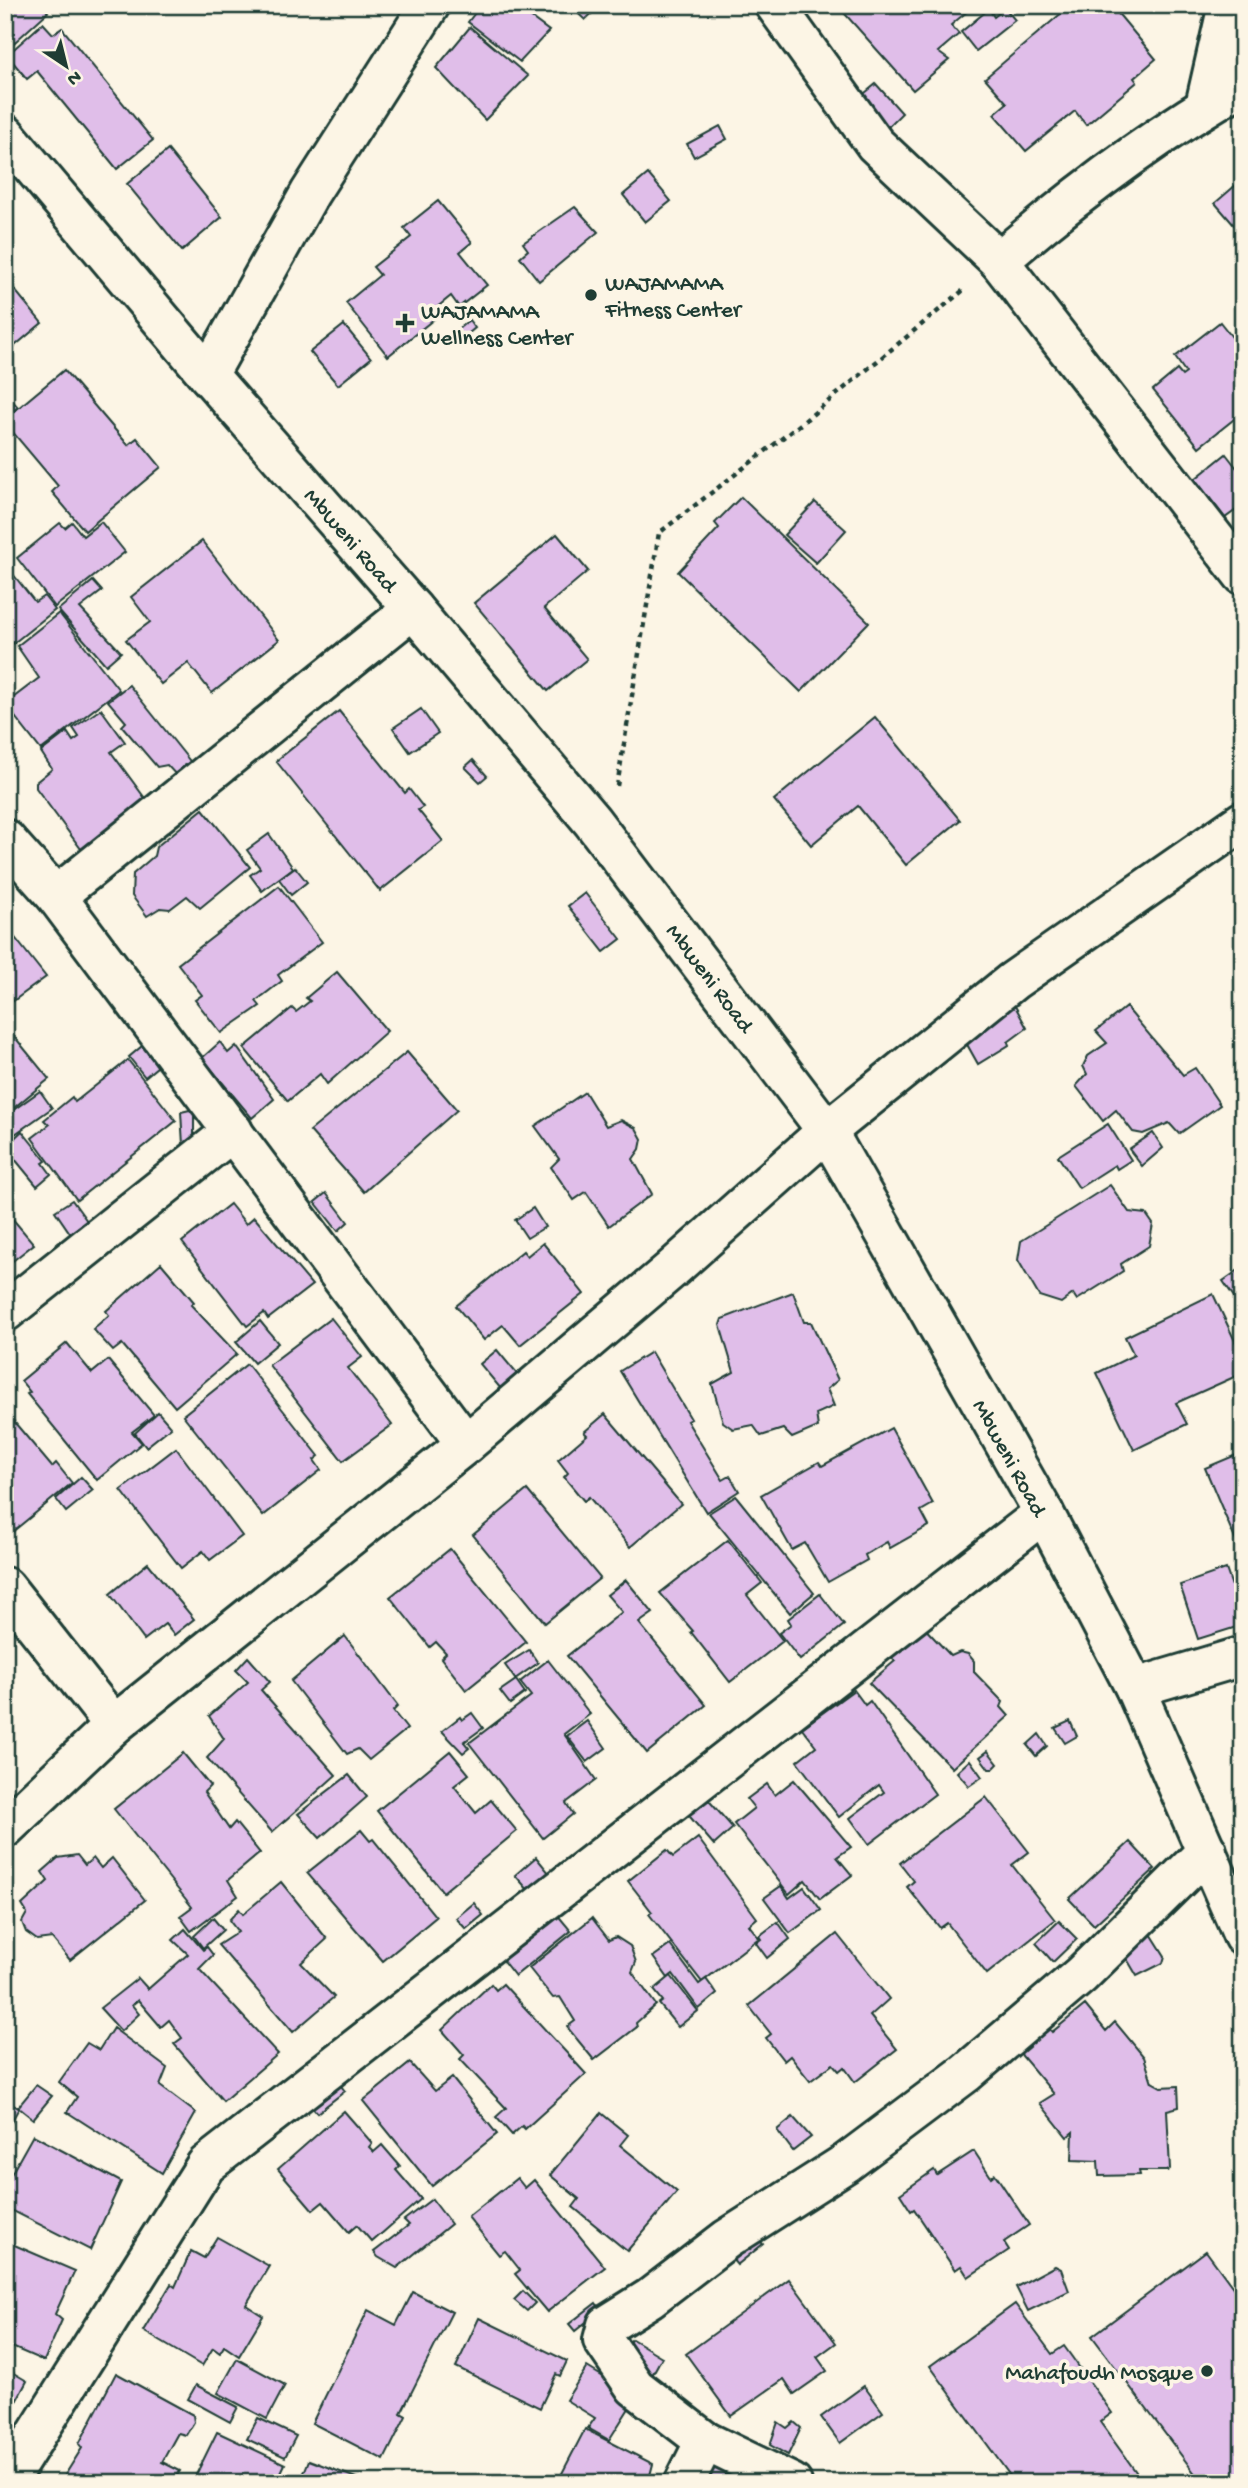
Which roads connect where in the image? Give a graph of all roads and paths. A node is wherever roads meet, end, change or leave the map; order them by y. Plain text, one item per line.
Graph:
1 (430, 5) edge
2 (775, 5) edge
3 (1228, 5) edge
4 (1243, 85) edge
5 (1205, 106) junction
6 (5, 134) edge
7 (999, 261) junction
8 (208, 375) junction
9 (1243, 575) edge
10 (413, 609) junction
11 (1243, 821) edge
12 (5, 839) edge
13 (607, 842) junction
14 (56, 896) junction
15 (233, 1131) junction
16 (827, 1131) junction
17 (5, 1312) edge
18 (466, 1444) junction
19 (1044, 1513) junction
20 (5, 1587) edge
21 (1243, 1657) edge
22 (1135, 1688) junction
23 (114, 1725) junction
24 (5, 1828) edge
25 (1207, 1851) junction
26 (1243, 1936) edge
27 (705, 2441) junction
28 (6, 2483) edge
29 (684, 2483) edge
30 (792, 2483) edge

1 - 8 street
2 - 7 street
3 - 5 street
4 - 5 street
5 - 7 street
6 - 8 street, Mbweni Road
7 - 9 street
7 - 13 path
8 - 10 street, Mbweni Road
10 - 13 street, Mbweni Road
10 - 14 street
11 - 16 street
12 - 14 street
13 - 16 street, Mbweni Road
14 - 15 street
15 - 17 street
15 - 18 street
16 - 18 street
16 - 19 street, Mbweni Road
18 - 23 street
19 - 22 street, Mbweni Road
19 - 28 street
20 - 23 street
21 - 22 street
22 - 25 street, Mbweni Road
23 - 24 street
25 - 26 street, Mbweni Road
25 - 27 street
27 - 29 street
27 - 30 street

